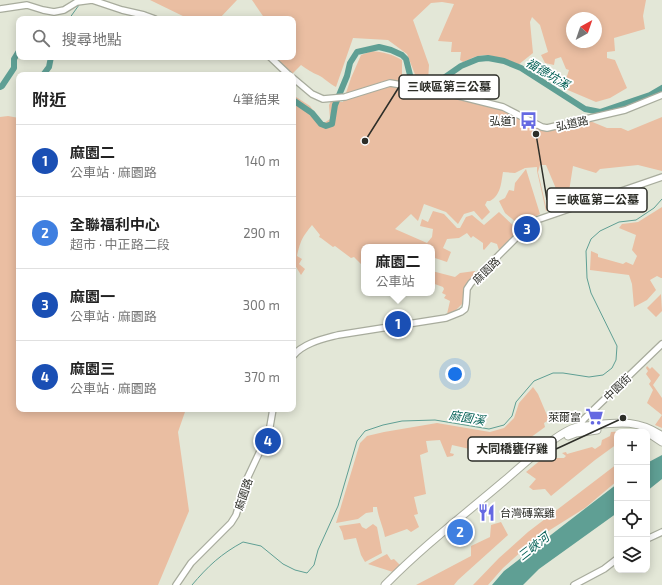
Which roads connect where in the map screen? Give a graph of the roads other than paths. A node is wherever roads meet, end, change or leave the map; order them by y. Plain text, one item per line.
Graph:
1 (83, 1) edge
2 (0, 9) edge
3 (147, 16) edge
4 (273, 60) edge
5 (286, 72) edge
6 (296, 81) edge
7 (662, 95) edge
8 (662, 177) edge
9 (662, 344) edge
10 (296, 354) edge
11 (272, 412) edge
12 (644, 429) edge
13 (577, 430) junction
14 (650, 432) edge
15 (650, 433) edge
16 (662, 436) edge
17 (662, 442) edge
18 (662, 532) edge
19 (650, 538) edge
20 (614, 561) edge
21 (176, 585) edge
22 (385, 585) edge
23 (390, 585) edge
24 (574, 585) edge

1 - 2 street
1 - 3 street
4 - 5 street
6 - 7 street, 弘道路
8 - 10 street, 麻園路
9 - 13 street, 中園街
11 - 21 street, 麻園路
12 - 13 main road
13 - 22 main road
13 - 23 main road
14 - 16 main road
15 - 17 main road
18 - 19 street
20 - 24 street

